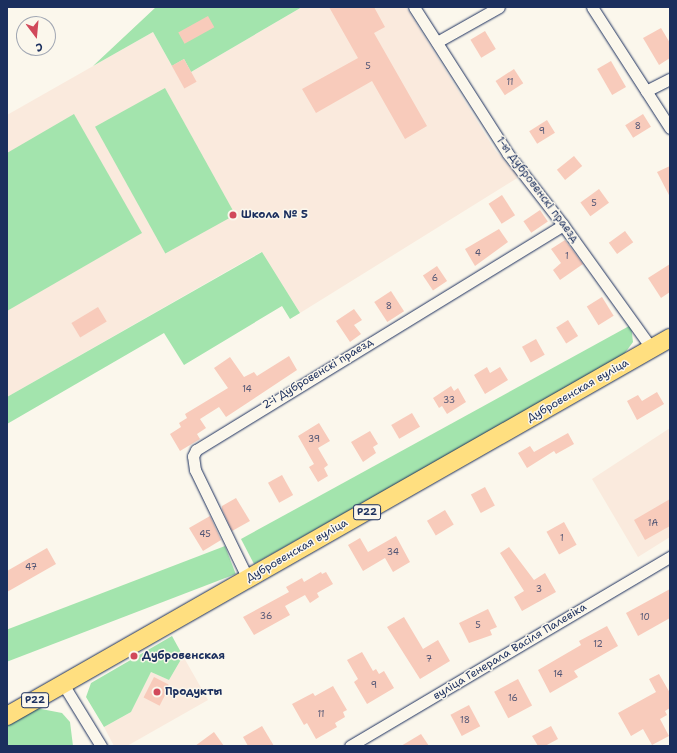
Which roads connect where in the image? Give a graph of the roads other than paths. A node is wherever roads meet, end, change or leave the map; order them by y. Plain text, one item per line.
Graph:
1 (414, 7) edge
2 (499, 7) edge
3 (592, 7) edge
4 (437, 42) junction
5 (670, 79) edge
6 (646, 91) junction
7 (670, 128) edge
8 (563, 225) junction
9 (670, 338) edge
10 (652, 349) junction
11 (670, 557) edge
12 (248, 579) junction
13 (63, 684) junction
14 (7, 716) edge
15 (101, 746) edge
16 (350, 746) edge

1 - 4 street, 1-ы Дубровенскі праезд
2 - 4 street
3 - 6 street
4 - 8 street, 1-ы Дубровенскі праезд
5 - 6 street
6 - 7 street
8 - 10 street, 1-ы Дубровенскі праезд
8 - 12 street, 2-і Дубровенскі праезд
9 - 10 main road, Дубровенская вуліца / Р22
10 - 12 main road, Дубровенская вуліца / Р22
11 - 16 street, вуліца Генерала Васіля Палевіка
12 - 13 main road, Дубровенская вуліца / Р22
13 - 14 main road, Дубровенская вуліца / Р22
13 - 15 street

